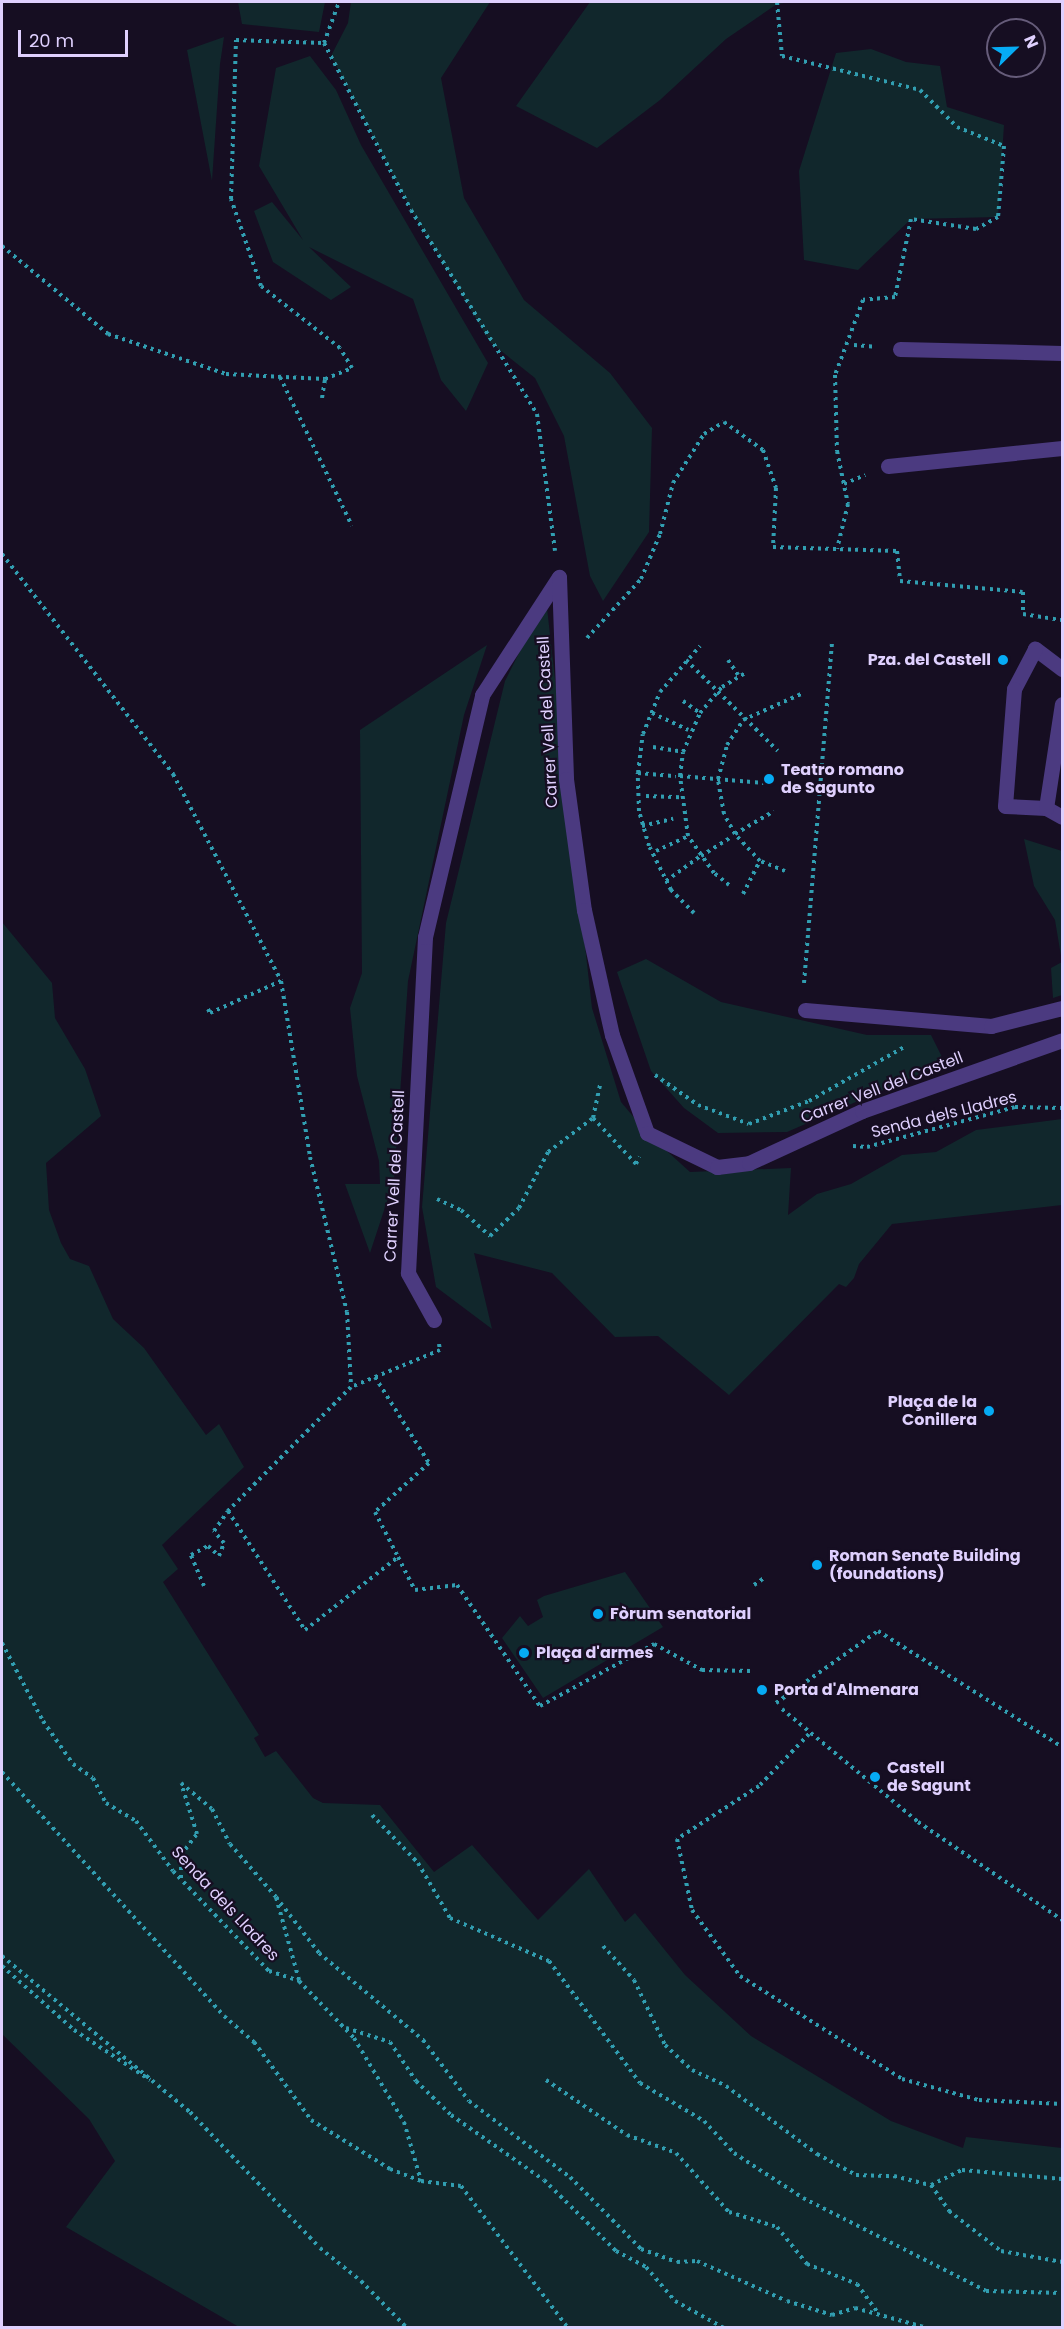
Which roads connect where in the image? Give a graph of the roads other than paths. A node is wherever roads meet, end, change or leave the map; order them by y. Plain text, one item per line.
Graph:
1 (900, 349) dead end
2 (1062, 353) edge
3 (1062, 448) edge
4 (888, 466) dead end
5 (1062, 669) edge
6 (1062, 704) edge
7 (1046, 808) junction
8 (1062, 817) edge
9 (1062, 1008) edge
10 (805, 1010) dead end
11 (1062, 1040) edge
12 (434, 1320) road end

1 - 2 street
3 - 4 street
5 - 7 street
6 - 7 street
7 - 8 street
9 - 10 street
11 - 12 street, Carrer Vell del Castell

